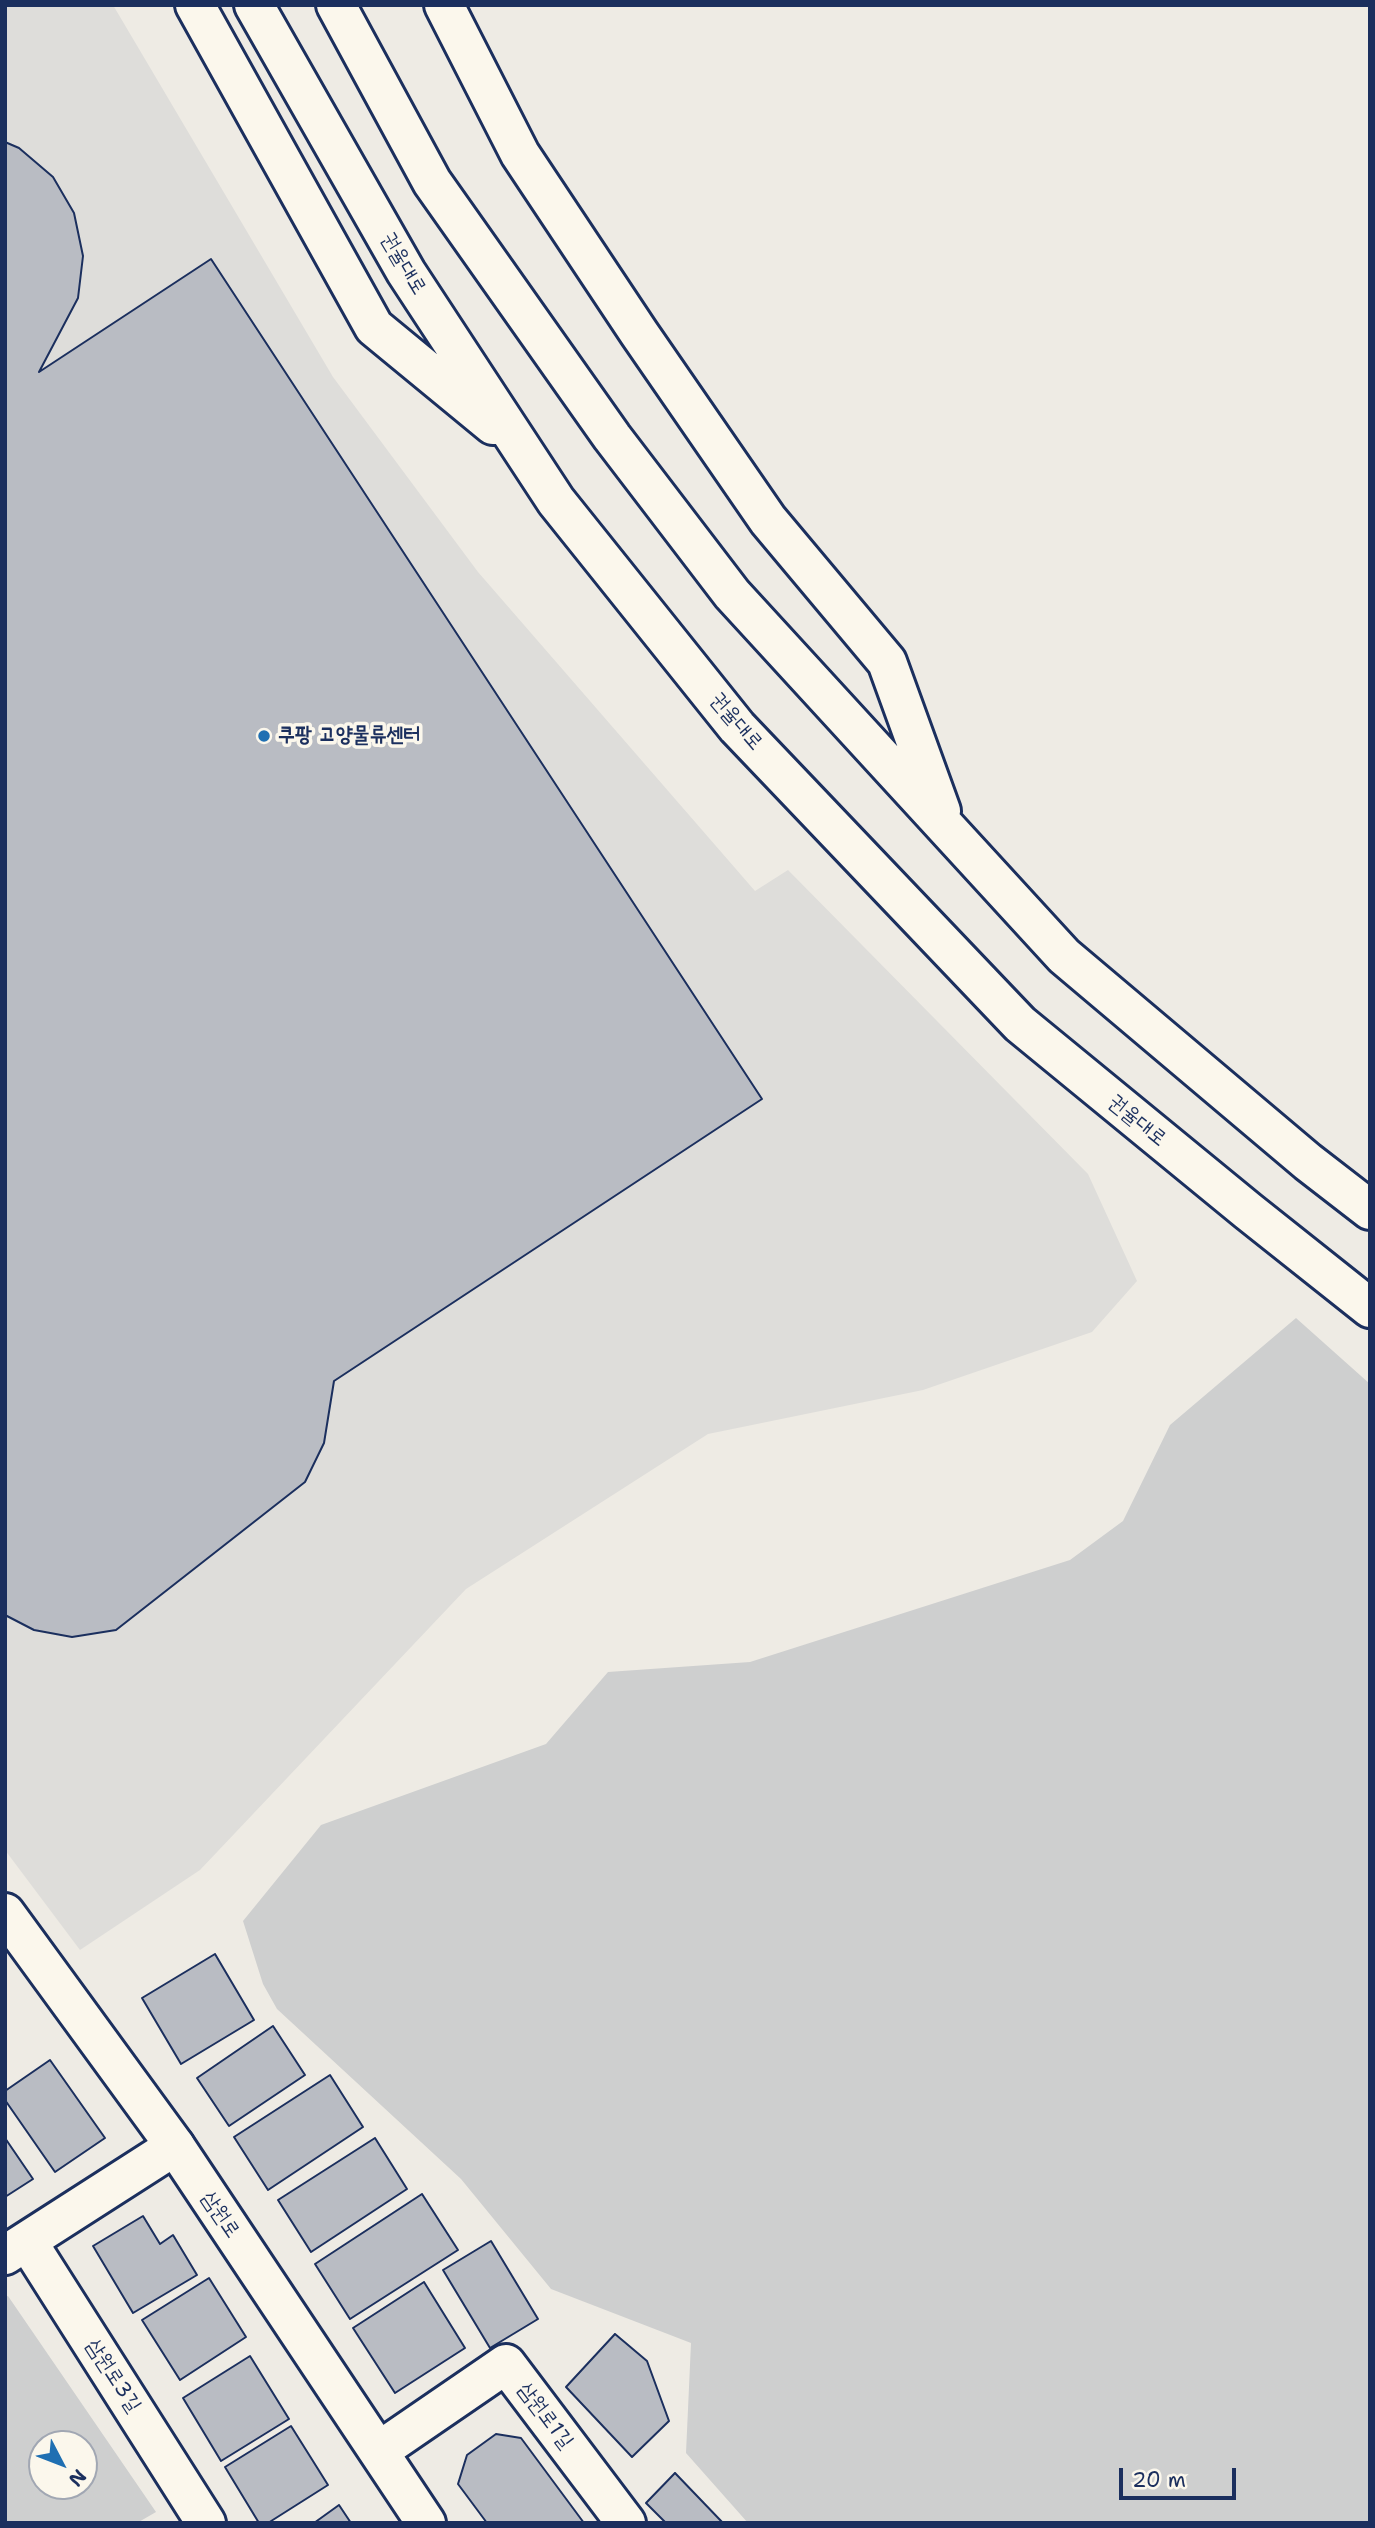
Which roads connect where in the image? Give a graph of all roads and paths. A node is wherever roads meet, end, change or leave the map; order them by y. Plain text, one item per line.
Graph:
1 (195, 5) edge
2 (254, 5) edge
3 (336, 5) edge
4 (444, 5) edge
5 (522, 449) junction
6 (948, 829) junction
7 (1370, 1210) edge
8 (1370, 1308) edge
9 (5, 1913) edge
10 (174, 2146) junction
11 (16, 2248) edge
12 (379, 2451) junction
13 (195, 2519) edge
14 (426, 2523) edge
15 (626, 2523) edge

1 - 5 main road
2 - 5 main road, 권율대로
3 - 6 main road
4 - 6 main road
5 - 8 main road, 권율대로
6 - 7 main road
9 - 10 main road, 삼원로
10 - 11 main road, 삼원로3길
10 - 12 main road, 삼원로
11 - 13 main road, 삼원로3길
12 - 14 main road, 삼원로
12 - 15 main road, 삼원로1길

